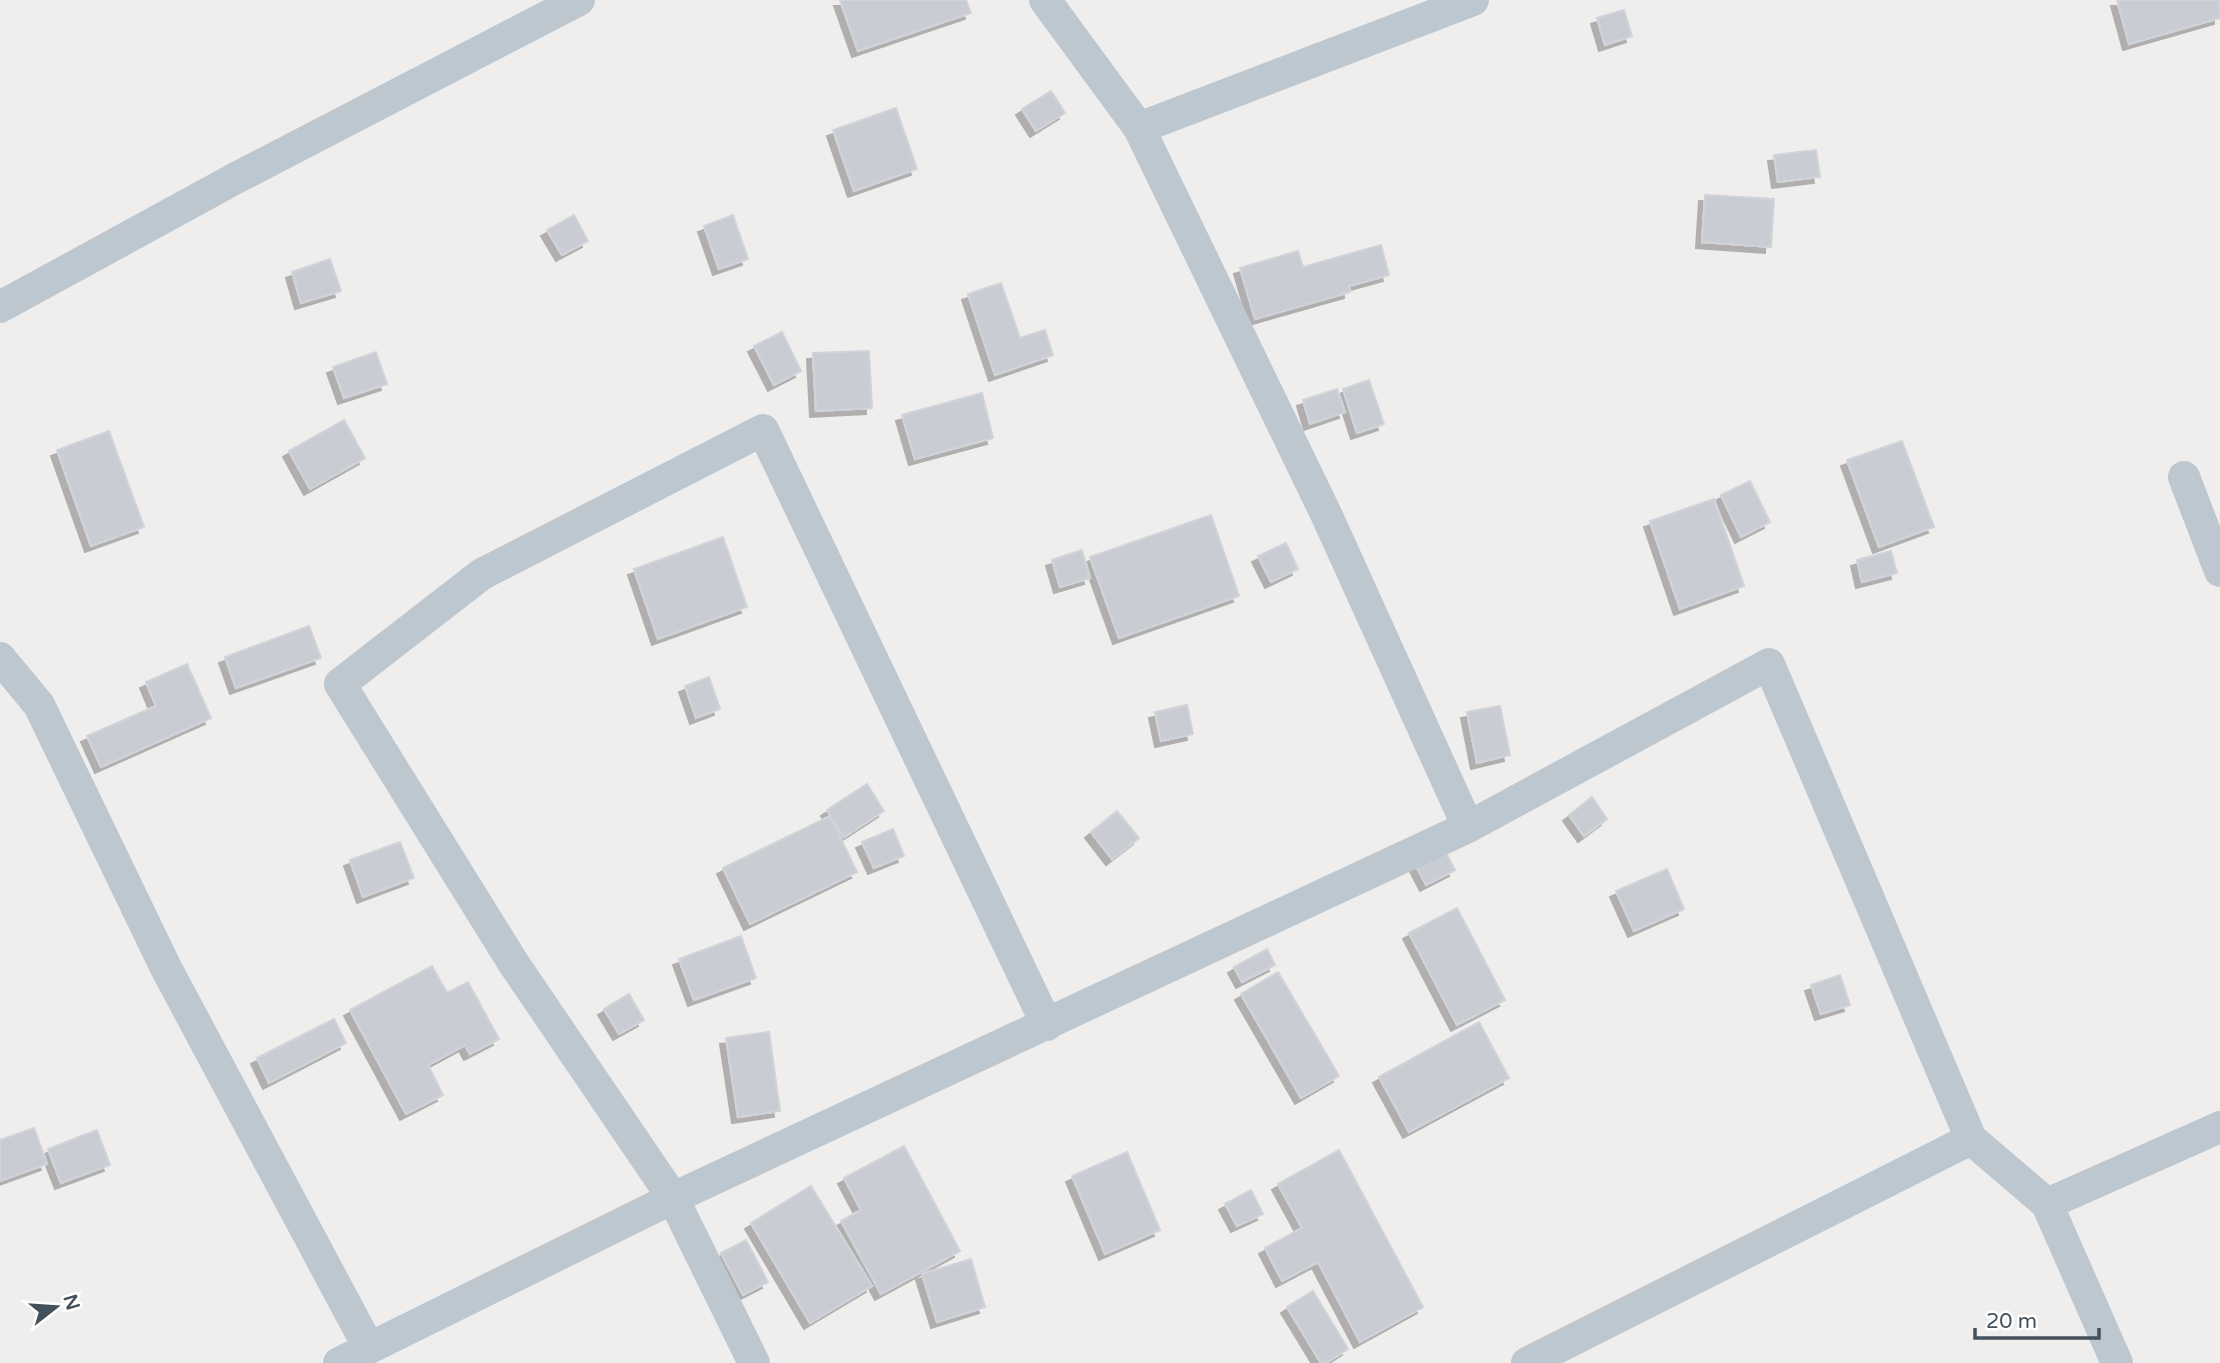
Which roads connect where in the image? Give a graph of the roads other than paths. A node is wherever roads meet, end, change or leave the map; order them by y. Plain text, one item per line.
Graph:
1 (579, 0) edge
2 (1045, 0) edge
3 (1473, 0) edge
4 (1139, 128) junction
5 (0, 307) edge
6 (2184, 477) dead end
7 (2220, 571) edge
8 (0, 659) edge
9 (1468, 827) junction
10 (1047, 1025) junction
11 (2220, 1127) edge
12 (1971, 1139) junction
13 (673, 1198) junction
14 (2047, 1204) junction
15 (369, 1348) junction
16 (339, 1363) edge
17 (754, 1363) edge
18 (1527, 1363) edge
19 (2117, 1363) edge

1 - 5 street
2 - 4 street
3 - 4 street
4 - 9 street
6 - 7 street
8 - 15 street
9 - 10 street
9 - 12 street
10 - 13 street
10 - 13 street
11 - 14 street
12 - 14 street
12 - 18 street
13 - 15 street
13 - 17 street
14 - 19 street
15 - 16 street

